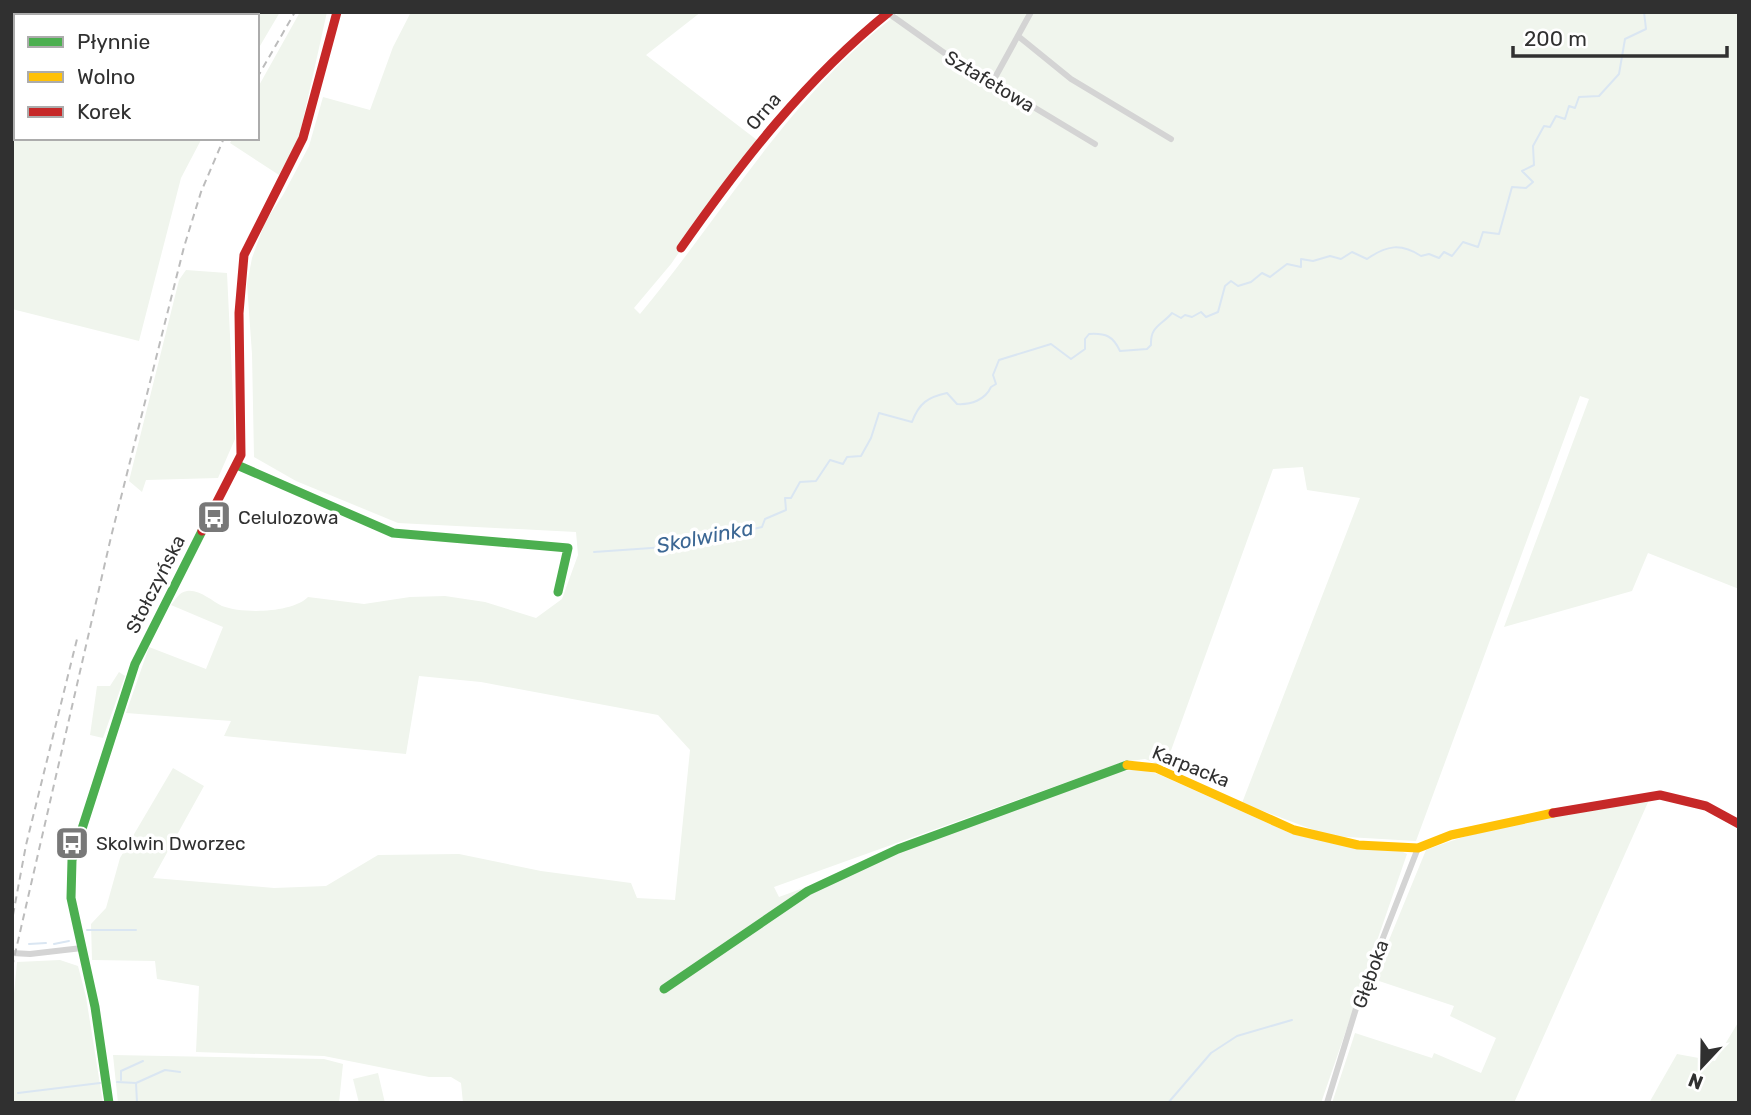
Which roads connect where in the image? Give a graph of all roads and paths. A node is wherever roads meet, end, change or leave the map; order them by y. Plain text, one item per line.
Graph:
1 (337, 12) edge
2 (1031, 12) edge
3 (888, 13) edge
4 (1018, 36) junction
5 (992, 83) junction
6 (1171, 139) dead end
7 (1095, 144) dead end
8 (681, 248) dead end
9 (236, 465) junction
10 (558, 592) dead end
11 (1739, 824) edge
12 (1418, 848) junction
13 (82, 948) junction
14 (12, 953) edge
15 (664, 989) dead end
16 (109, 1103) edge
17 (1327, 1103) edge

1 - 9 street, Stołczyńska
2 - 4 street
3 - 5 street, Sztafetowa
3 - 8 street, Orna
4 - 5 street
4 - 6 street
5 - 7 street, Sztafetowa
9 - 10 street
9 - 13 street, Stołczyńska
11 - 12 street, Karpacka
12 - 15 street, Karpacka
12 - 17 street, Głęboka
13 - 14 street
13 - 16 street, Stołczyńska

